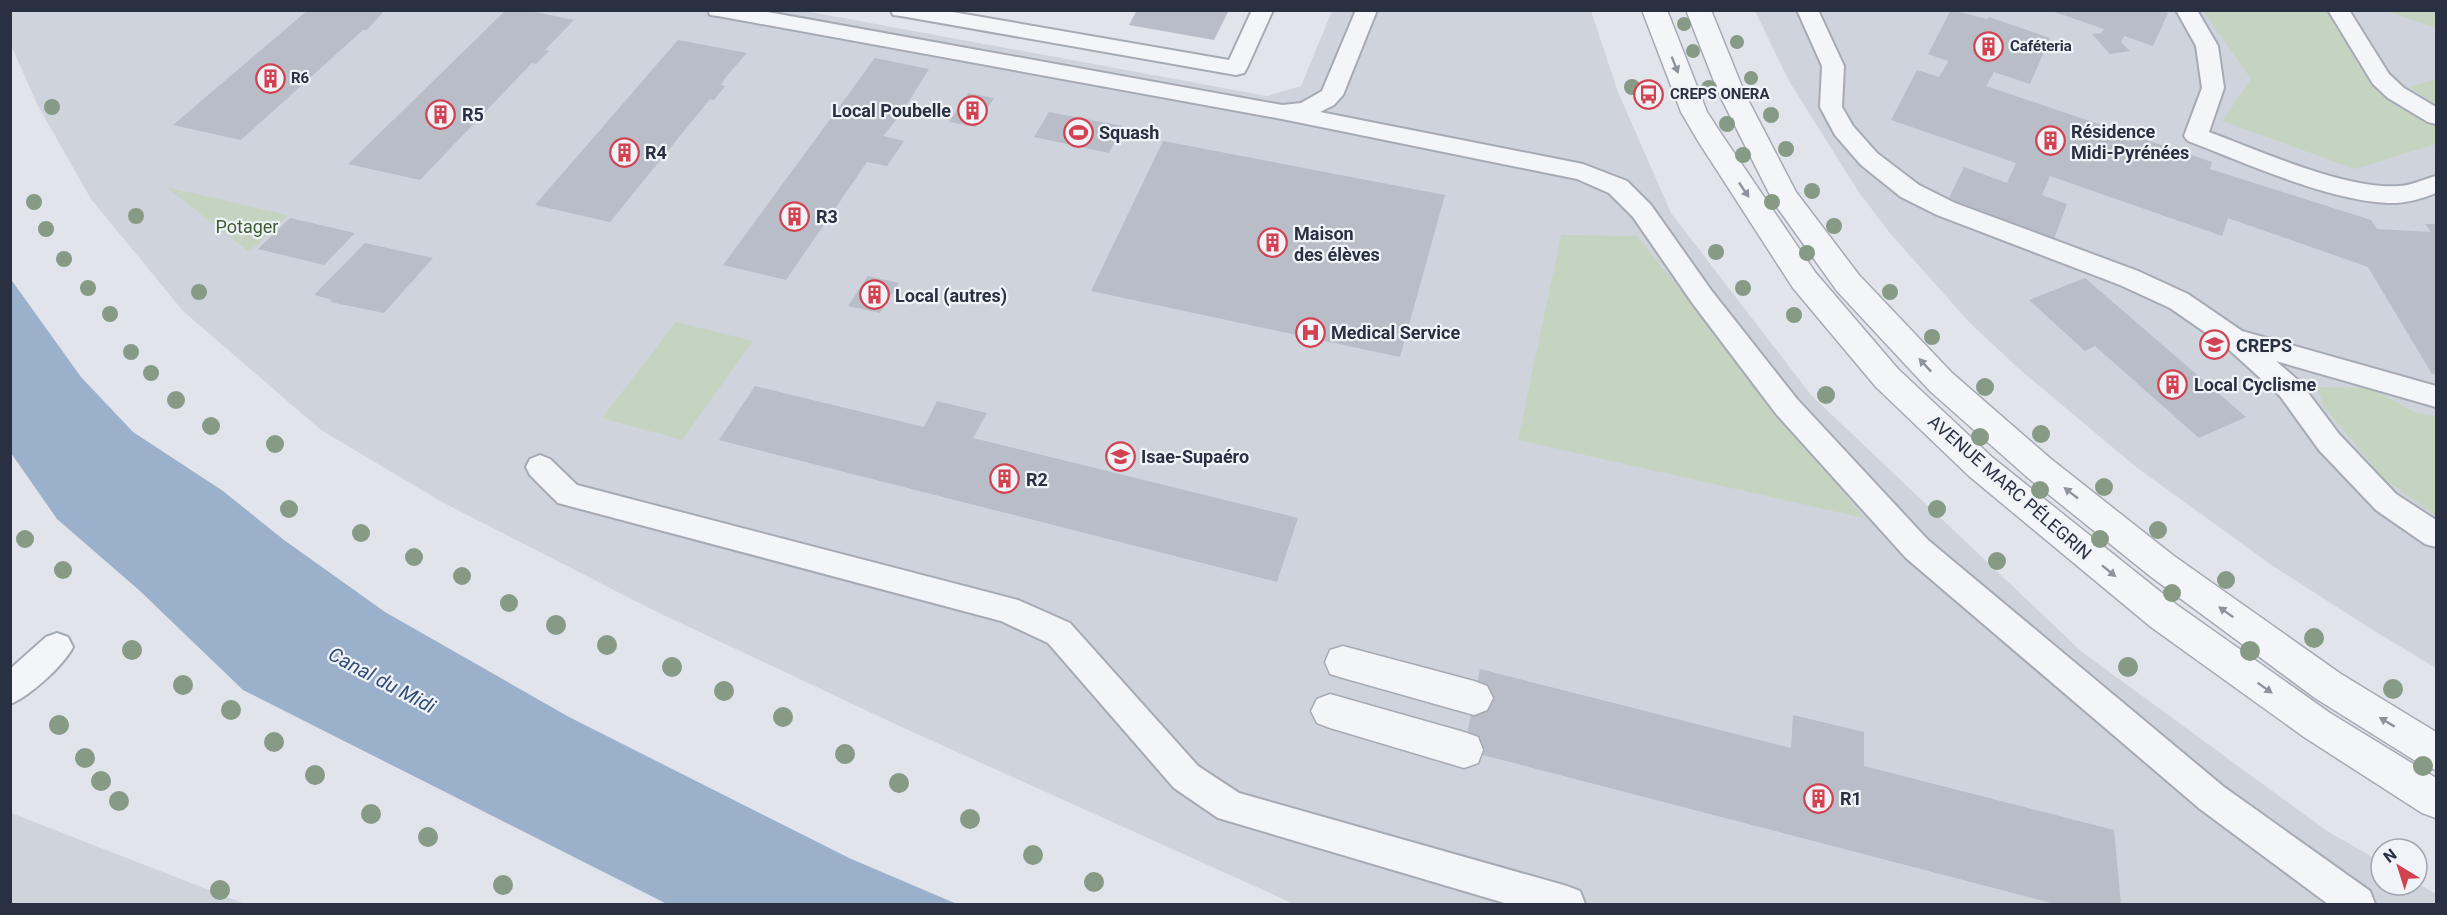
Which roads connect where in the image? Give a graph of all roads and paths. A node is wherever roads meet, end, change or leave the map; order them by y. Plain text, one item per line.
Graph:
1 (718, 10) edge
2 (901, 10) edge
3 (1263, 10) edge
4 (1367, 10) edge
5 (1654, 10) edge
6 (1698, 10) edge
7 (1807, 10) edge
8 (2186, 10) edge
9 (2338, 10) edge
10 (1282, 112) junction
11 (2436, 117) edge
12 (2436, 184) edge
13 (2234, 339) junction
14 (2436, 396) edge
15 (540, 467) dead end
16 (2436, 535) edge
17 (57, 647) dead end
18 (1342, 662) dead end
19 (10, 690) edge
20 (1474, 698) dead end
21 (1329, 711) dead end
22 (1464, 750) dead end
23 (2436, 752) edge
24 (2436, 800) edge
25 (1567, 904) edge
26 (2357, 904) edge

1 - 10 lane
2 - 3 lane
4 - 10 lane
5 -> 24 street, AVENUE MARC PÉLEGRIN
23 -> 6 street, AVENUE MARC PÉLEGRIN
7 - 13 lane
8 - 12 lane
9 - 11 lane
10 - 26 lane
13 - 14 lane
13 - 16 lane
15 - 25 lane
17 - 19 lane
18 - 20 street
21 - 22 street

